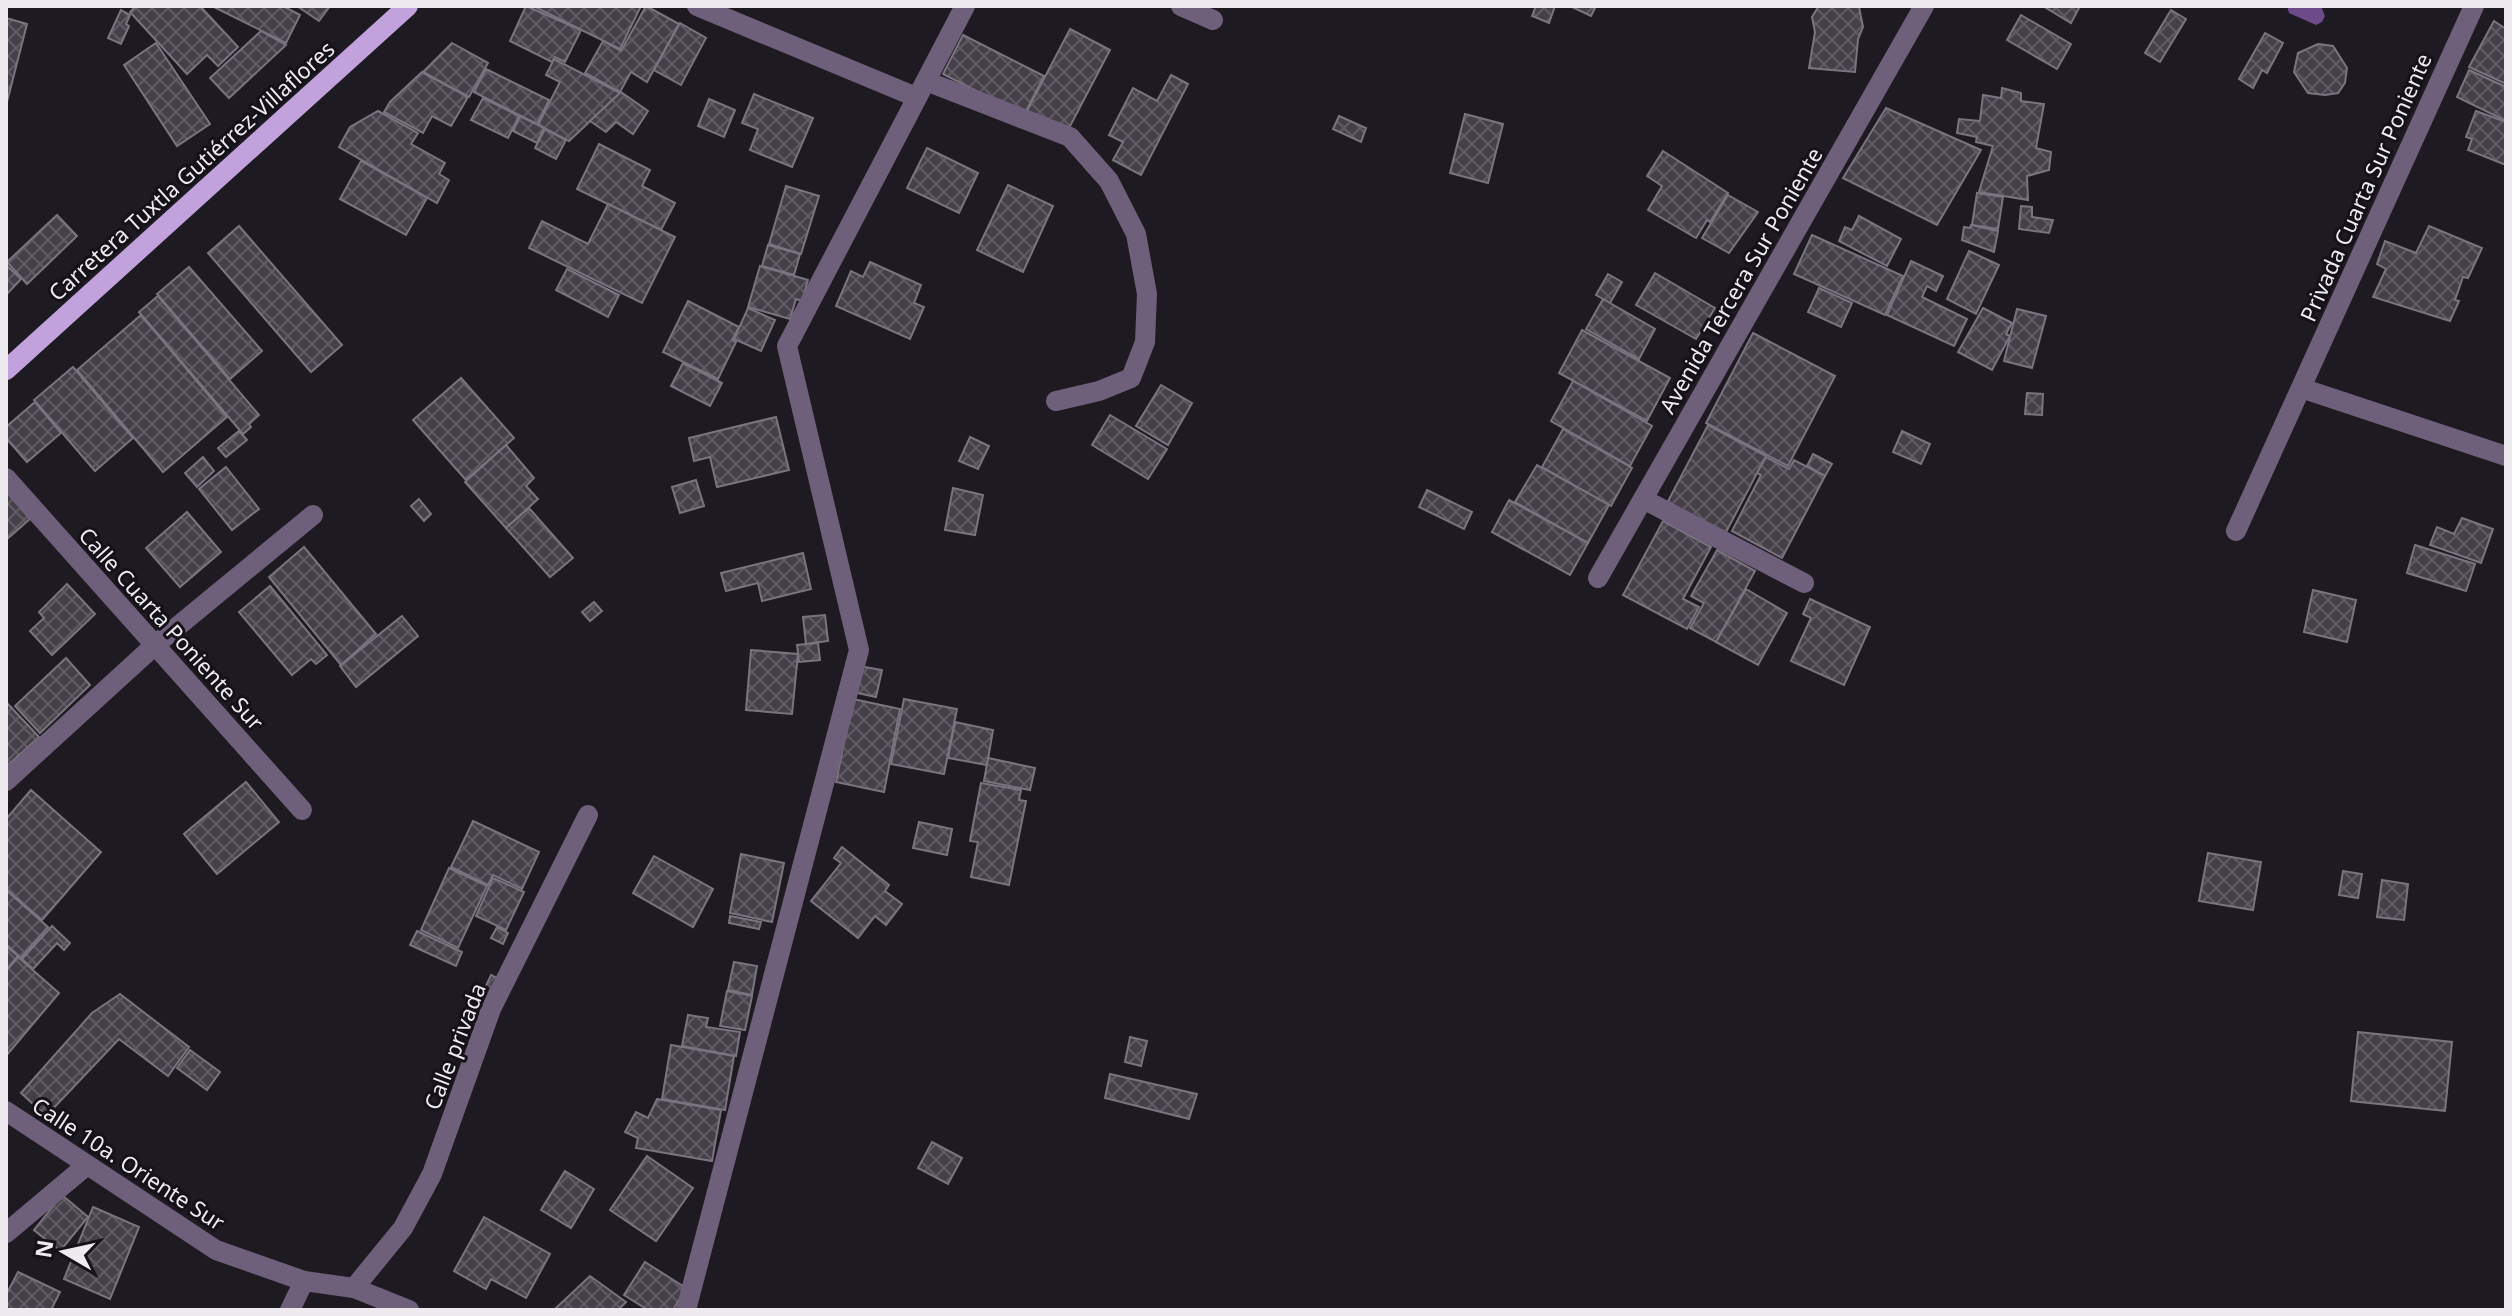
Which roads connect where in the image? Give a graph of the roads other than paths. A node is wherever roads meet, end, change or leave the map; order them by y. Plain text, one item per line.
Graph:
1 (408, 6) edge
2 (697, 6) edge
3 (965, 6) edge
4 (1181, 6) edge
5 (1924, 6) edge
6 (2474, 6) edge
7 (1213, 20) dead end
8 (921, 89) junction
9 (6, 370) edge
10 (2301, 388) junction
11 (1056, 401) dead end
12 (2506, 456) edge
13 (6, 478) edge
14 (1643, 499) junction
15 (313, 515) dead end
16 (2236, 531) dead end
17 (1598, 578) dead end
18 (1804, 583) dead end
19 (155, 645) junction
20 (6, 781) edge
21 (302, 810) dead end
22 (588, 815) dead end
23 (6, 1111) edge
24 (87, 1165) junction
25 (6, 1233) edge
26 (304, 1281) junction
27 (354, 1288) junction
28 (290, 1310) edge
29 (409, 1310) edge
30 (686, 1310) edge

1 - 9 main road, Carretera Tuxtla Gutiérrez-Villaflores
2 - 8 street
3 - 8 street
4 - 7 street
5 - 14 street, Avenida Tercera Sur Poniente
6 - 10 street, Privada Cuarta Sur Poniente
8 - 11 street
8 - 30 street
10 - 12 street
10 - 16 street, Privada Cuarta Sur Poniente
13 - 19 street, Calle Cuarta Poniente Sur
14 - 17 street, Avenida Tercera Sur Poniente
14 - 18 street
15 - 19 street
19 - 20 street
19 - 21 street, Calle Cuarta Poniente Sur
22 - 27 street, Calle privada
23 - 24 street, Calle 10a. Oriente Sur
24 - 25 street
24 - 26 street, Calle 10a. Oriente Sur
26 - 27 street, Calle 10a. Oriente Sur
26 - 28 street
27 - 29 street, Calle 10a. Oriente Sur

